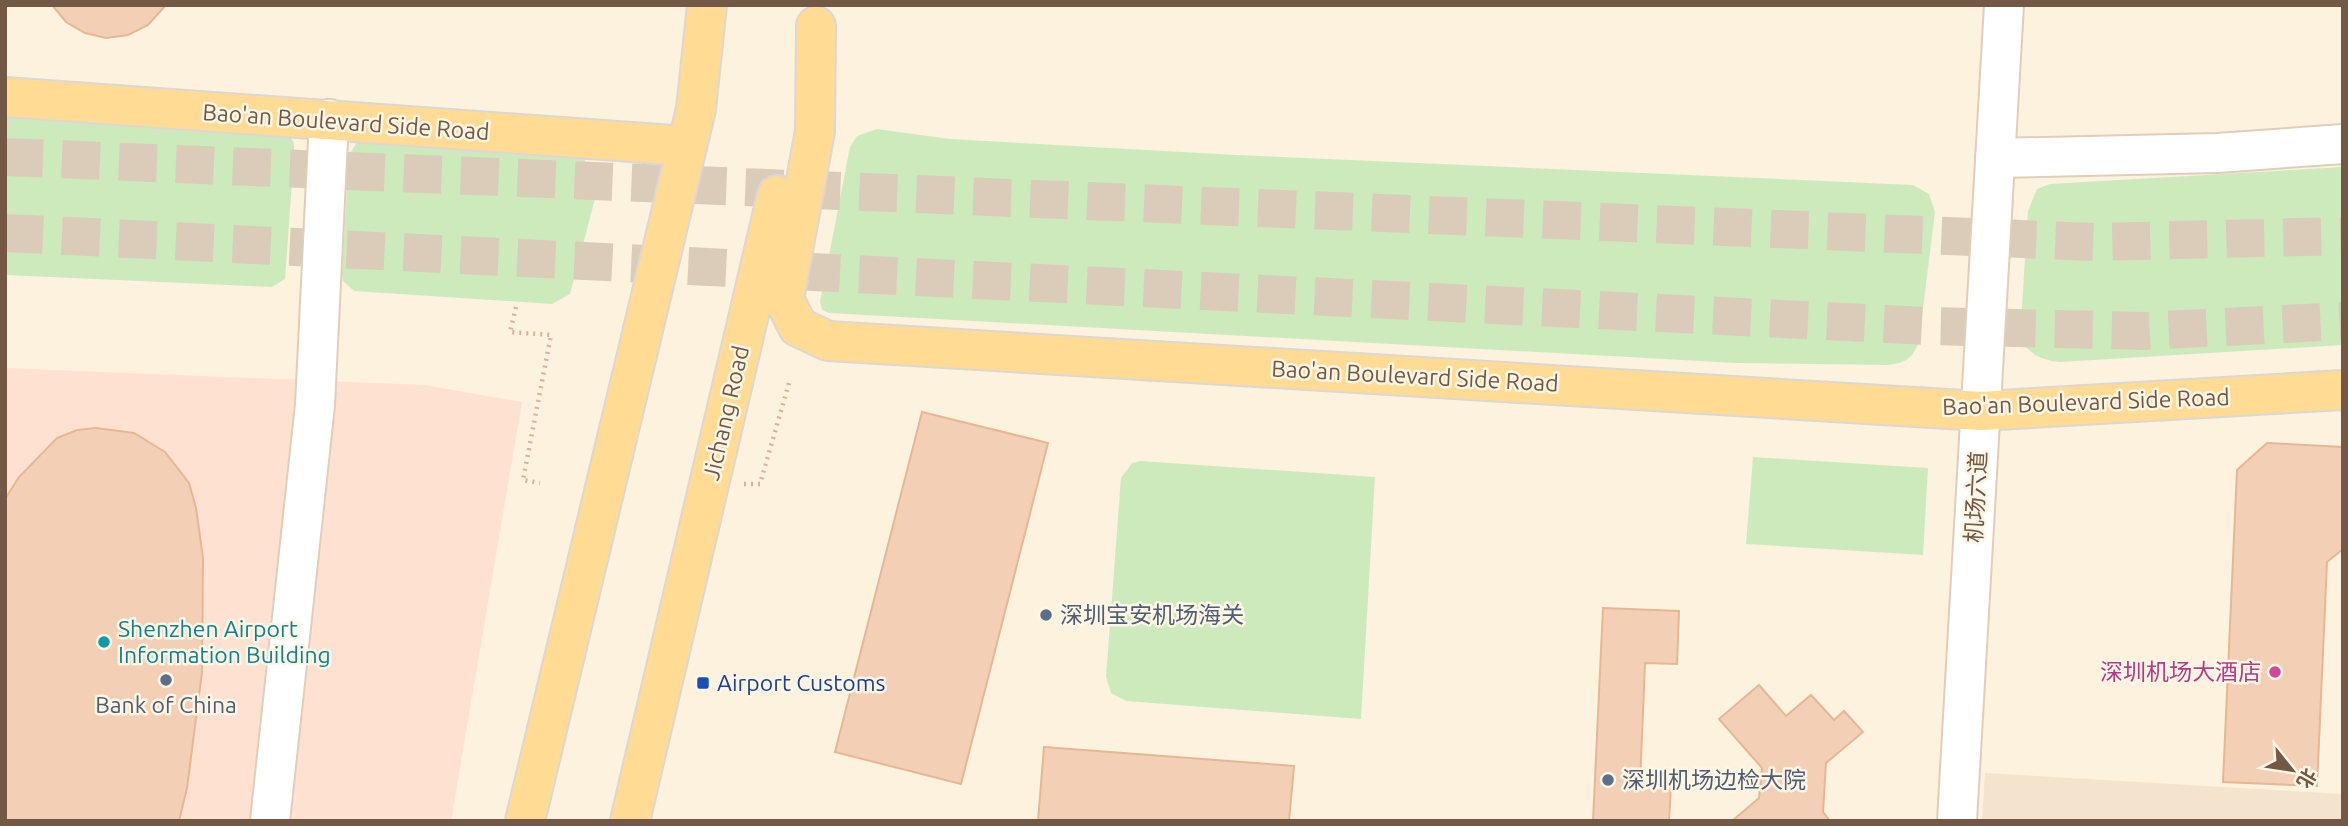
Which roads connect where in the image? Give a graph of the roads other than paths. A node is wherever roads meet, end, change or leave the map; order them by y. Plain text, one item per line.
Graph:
1 (707, 5) edge
2 (2004, 5) edge
3 (815, 16) edge
4 (5, 97) edge
5 (329, 119) junction
6 (2343, 144) edge
7 (687, 146) junction
8 (1995, 158) junction
9 (2343, 390) edge
10 (1981, 411) junction
11 (270, 821) edge
12 (525, 821) edge
13 (630, 821) edge
14 (1957, 821) edge

1 - 7 main road
2 - 8 street, 机场六道
3 - 10 main road, Bao'an Boulevard Side Road
3 - 13 main road, Jichang Road
4 - 5 main road, Bao'an Boulevard Side Road
5 - 7 main road, Bao'an Boulevard Side Road
5 - 11 street
6 - 8 street
7 - 12 main road
8 - 10 street, 机场六道
9 - 10 main road, Bao'an Boulevard Side Road
10 - 14 street, 机场六道

